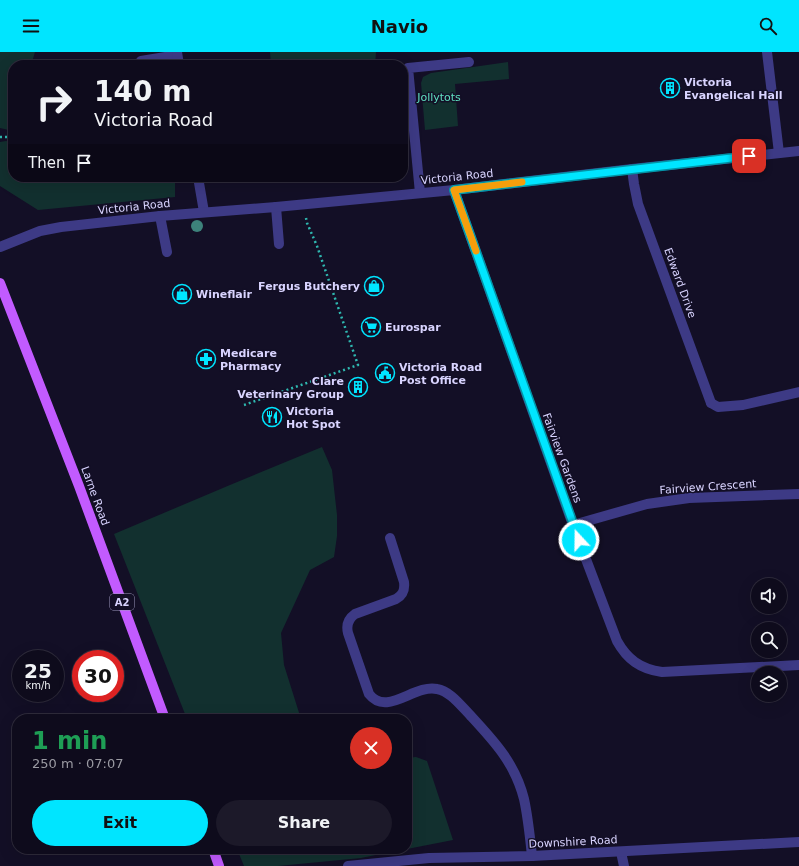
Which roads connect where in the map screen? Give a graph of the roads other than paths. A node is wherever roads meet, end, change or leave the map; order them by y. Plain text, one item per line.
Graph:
1 (767, 52) edge
2 (178, 57) edge
3 (141, 59) edge
4 (469, 62) dead end
5 (799, 151) edge
6 (779, 153) junction
7 (632, 169) junction
8 (199, 182) edge
9 (454, 190) junction
10 (420, 193) junction
11 (276, 207) junction
12 (204, 212) junction
13 (160, 216) junction
14 (279, 244) dead end
15 (0, 246) edge
16 (167, 252) dead end
17 (0, 283) edge
18 (799, 392) edge
19 (799, 494) edge
20 (573, 525) junction
21 (390, 538) dead end
22 (799, 665) edge
23 (163, 714) edge
24 (799, 842) edge
25 (621, 852) junction
26 (215, 854) edge
27 (532, 856) junction
28 (219, 866) edge
29 (348, 866) edge
30 (624, 866) edge

1 - 6 street
2 - 3 street
4 - 10 street
5 - 6 street, Victoria Road
6 - 7 street, Victoria Road
7 - 9 street, Victoria Road
7 - 18 street, Edward Drive
8 - 12 street
9 - 10 street, Victoria Road
9 - 20 street, Fairview Gardens
10 - 11 street, Victoria Road
11 - 12 street, Victoria Road
11 - 14 street
12 - 13 street, Victoria Road
13 - 15 street, Victoria Road
13 - 16 street
17 - 23 main road, Larne Road / A2
19 - 20 street, Fairview Crescent
20 - 22 street, Fairview Gardens
21 - 27 street
24 - 25 street, Downshire Road
25 - 27 street, Downshire Road
25 - 30 street
26 - 28 main road
27 - 29 street, Downshire Road

